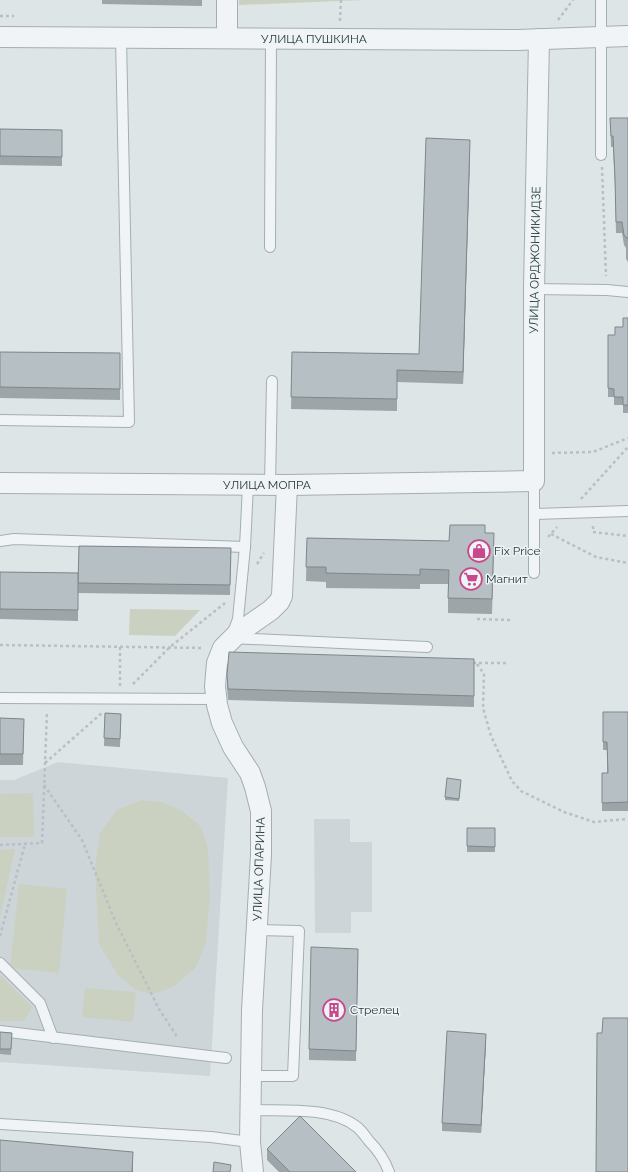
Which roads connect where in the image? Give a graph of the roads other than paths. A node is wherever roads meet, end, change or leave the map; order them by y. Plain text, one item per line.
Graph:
1 (227, 0) edge
2 (601, 0) edge
3 (628, 36) edge
4 (0, 37) edge
5 (600, 37) junction
6 (121, 38) junction
7 (227, 38) junction
8 (271, 39) junction
9 (539, 39) junction
10 (601, 155) road end
11 (270, 247) dead end
12 (534, 289) junction
13 (628, 292) edge
14 (272, 381) dead end
15 (0, 420) edge
16 (534, 481) junction
17 (0, 483) edge
18 (248, 485) junction
19 (278, 485) junction
20 (628, 511) edge
21 (535, 514) junction
22 (0, 541) edge
23 (245, 547) junction
24 (534, 573) dead end
25 (227, 643) junction
26 (427, 647) dead end
27 (0, 698) edge
28 (216, 699) junction
29 (257, 930) junction
30 (0, 963) edge
31 (0, 1032) edge
32 (53, 1038) junction
33 (226, 1058) dead end
34 (251, 1076) junction
35 (250, 1110) junction
36 (0, 1124) edge
37 (250, 1142) junction
38 (253, 1172) edge
39 (388, 1172) edge

1 - 7 street
2 - 5 lane
3 - 5 street, УЛИЦА ПУШКИНА
4 - 6 street, УЛИЦА ПУШКИНА
5 - 9 street, УЛИЦА ПУШКИНА
5 - 10 lane
6 - 7 street, УЛИЦА ПУШКИНА
6 - 15 lane
7 - 8 street, УЛИЦА ПУШКИНА
8 - 9 street, УЛИЦА ПУШКИНА
8 - 11 lane
9 - 12 street, УЛИЦА ОРДЖОНИКИДЗЕ
12 - 13 lane
12 - 16 street, УЛИЦА ОРДЖОНИКИДЗЕ
14 - 19 lane
16 - 19 street, УЛИЦА МОПРА
16 - 21 lane
17 - 18 street, УЛИЦА МОПРА
18 - 19 street, УЛИЦА МОПРА
18 - 23 lane
19 - 25 street
20 - 21 lane
21 - 24 lane
22 - 23 lane
23 - 25 lane
25 - 26 lane
25 - 28 street, УЛИЦА ОПАРИНА
27 - 28 lane
28 - 29 street, УЛИЦА ОПАРИНА
29 - 34 street, УЛИЦА ОПАРИНА
29 - 34 lane
30 - 32 lane
31 - 32 lane
32 - 33 lane
34 - 35 street, УЛИЦА ОПАРИНА
35 - 37 street, УЛИЦА ОПАРИНА
35 - 39 lane
36 - 37 lane
37 - 38 street, УЛИЦА ОПАРИНА

